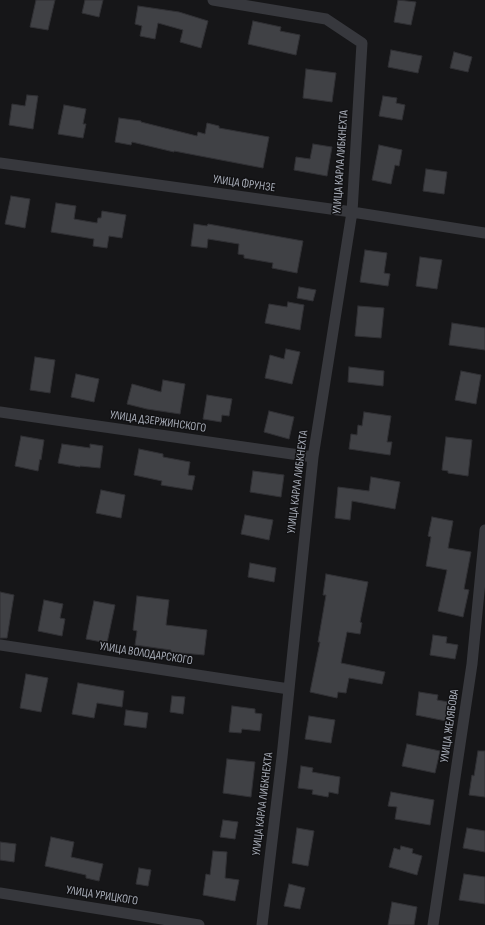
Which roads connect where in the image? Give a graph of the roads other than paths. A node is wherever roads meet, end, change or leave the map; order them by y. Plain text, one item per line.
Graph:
1 (213, 0) edge
2 (0, 164) edge
3 (352, 212) junction
4 (485, 233) edge
5 (0, 412) edge
6 (313, 457) junction
7 (485, 530) edge
8 (0, 645) edge
9 (289, 689) junction
10 (0, 893) edge
11 (199, 925) edge
12 (262, 925) edge
13 (433, 925) edge

1 - 3 street, УЛИЦА КАРЛА ЛИБКНЕХТА
2 - 3 street, УЛИЦА ФРУНЗЕ
3 - 4 street, УЛИЦА ФРУНЗЕ
3 - 6 street, УЛИЦА КАРЛА ЛИБКНЕХТА
5 - 6 street, УЛИЦА ДЗЕРЖИНСКОГО
6 - 9 street, УЛИЦА КАРЛА ЛИБКНЕХТА
7 - 13 street, УЛИЦА ЖЕЛЯБОВА
8 - 9 street, УЛИЦА ВОЛОДАРСКОГО
9 - 12 street, УЛИЦА КАРЛА ЛИБКНЕХТА
10 - 11 street, УЛИЦА УРИЦКОГО

